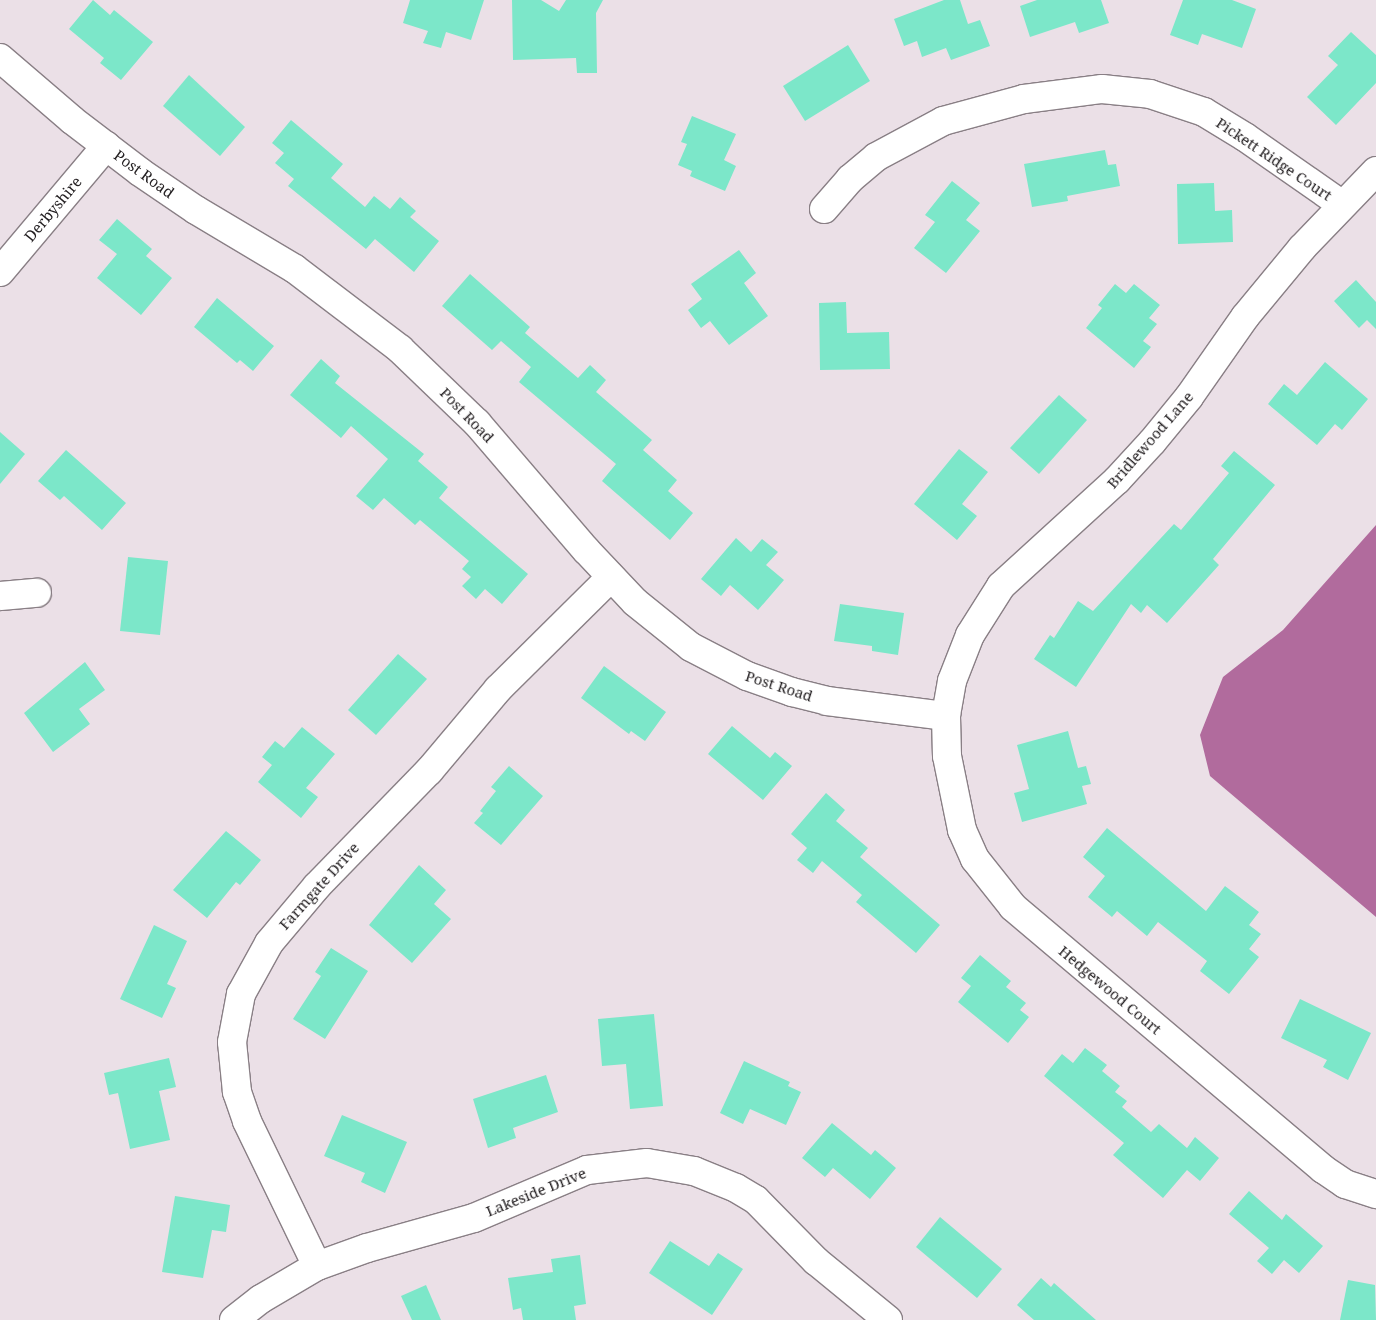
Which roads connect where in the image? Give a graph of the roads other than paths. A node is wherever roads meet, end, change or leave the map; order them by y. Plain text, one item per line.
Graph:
1 (0, 58) edge
2 (106, 146) junction
3 (1376, 171) edge
4 (1341, 204) junction
5 (824, 209) dead end
6 (0, 272) edge
7 (611, 577) junction
8 (36, 593) dead end
9 (0, 596) edge
10 (946, 716) junction
11 (1376, 1194) edge
12 (317, 1266) junction
13 (234, 1320) edge
14 (888, 1320) edge

1 - 2 street, Post Road
2 - 6 street, Derbyshire
2 - 7 street, Post Road
3 - 4 street, Bridlewood Lane
4 - 5 street, Pickett Ridge Court
4 - 10 street, Bridlewood Lane
7 - 10 street, Post Road
7 - 12 street, Farmgate Drive
8 - 9 street
10 - 11 street, Hedgewood Court
12 - 13 street, Lakeside Drive
12 - 14 street, Lakeside Drive

